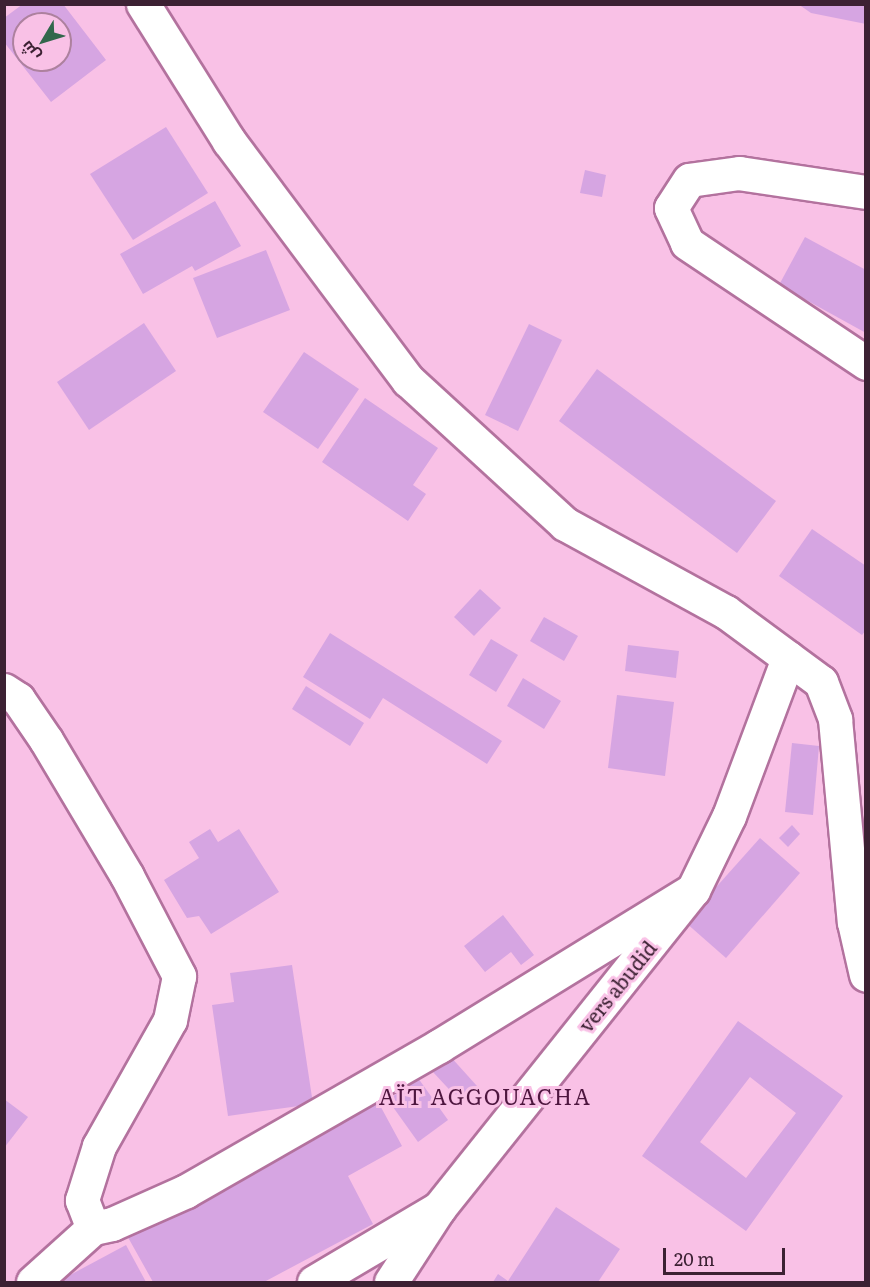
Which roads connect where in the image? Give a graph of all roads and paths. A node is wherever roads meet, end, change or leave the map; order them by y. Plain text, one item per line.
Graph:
1 (143, 4) edge
2 (866, 192) edge
3 (866, 363) edge
4 (789, 658) junction
5 (4, 690) edge
6 (693, 890) junction
7 (860, 919) edge
8 (866, 975) edge
9 (440, 1208) junction
10 (93, 1228) junction
11 (33, 1282) edge
12 (314, 1282) edge
13 (391, 1282) edge

1 - 4 street
2 - 3 street
4 - 6 street, vers abudid
4 - 7 street
5 - 10 street
6 - 9 street, vers abudid
6 - 10 street
7 - 8 street
9 - 12 street
9 - 13 street, vers abudid
10 - 11 street

